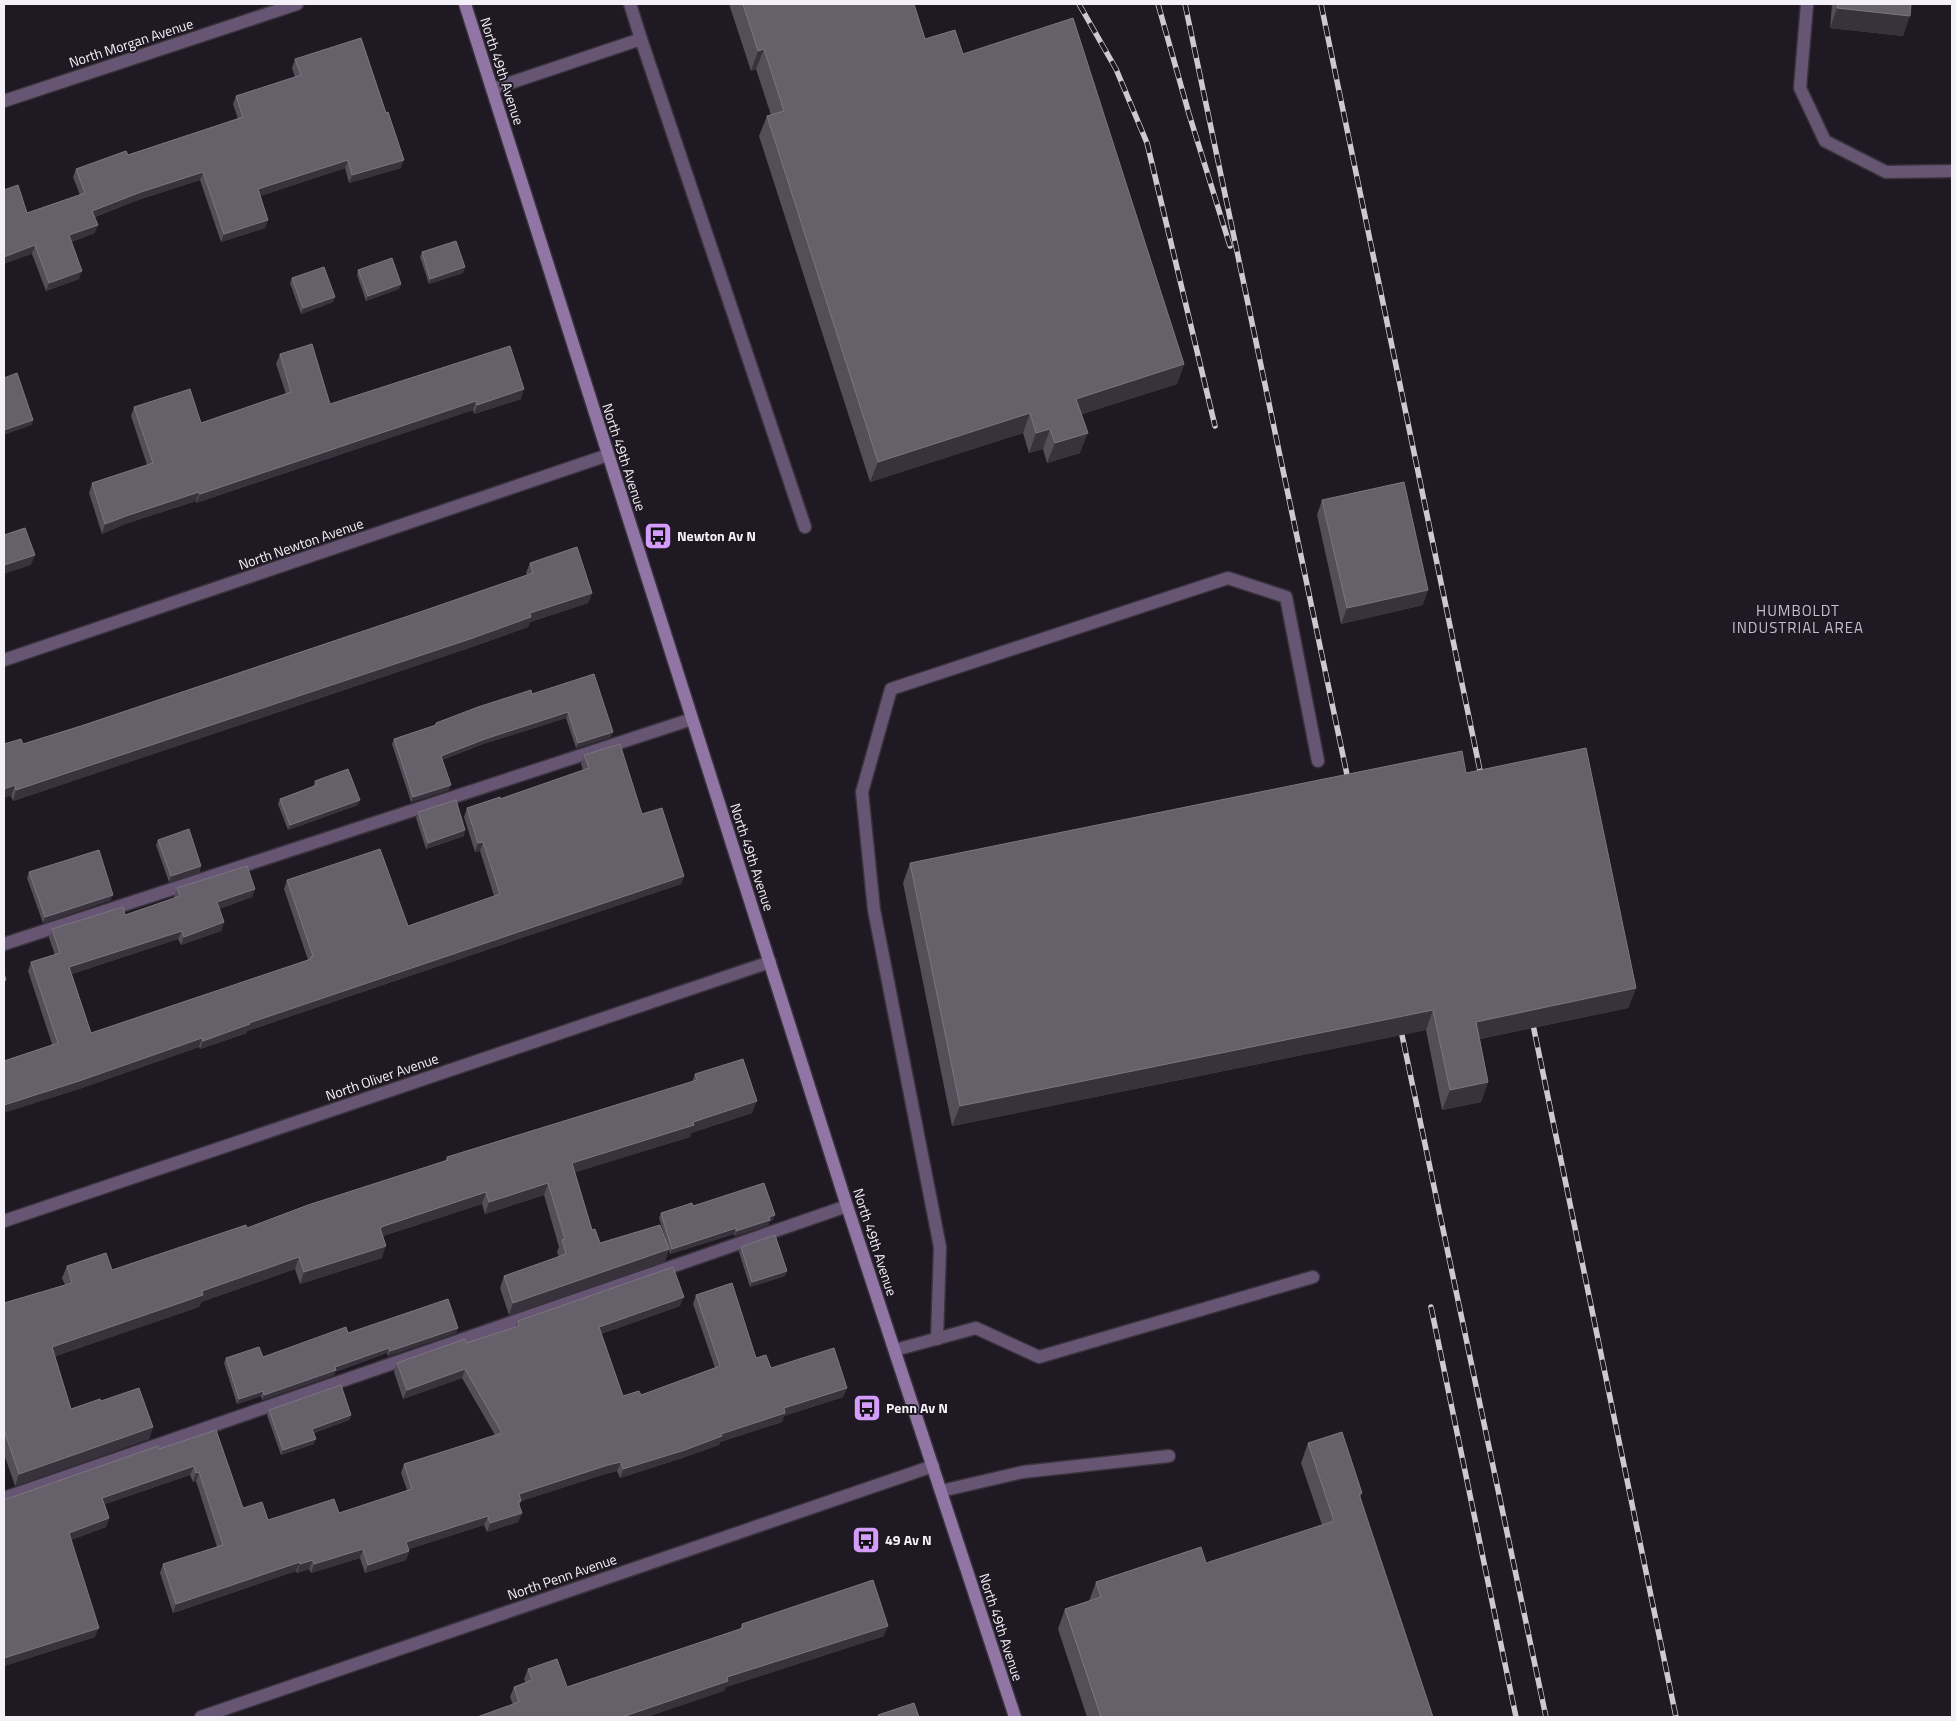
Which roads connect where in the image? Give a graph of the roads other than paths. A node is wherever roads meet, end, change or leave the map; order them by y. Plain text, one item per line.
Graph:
1 (297, 4) edge
2 (465, 4) edge
3 (630, 4) edge
4 (1806, 4) edge
5 (641, 39) junction
6 (492, 89) junction
7 (4, 101) edge
8 (1952, 170) edge
9 (608, 455) junction
10 (805, 527) dead end
11 (4, 660) edge
12 (692, 719) junction
13 (1318, 761) dead end
14 (4, 944) edge
15 (770, 962) junction
16 (847, 1206) junction
17 (4, 1220) edge
18 (1313, 1277) dead end
19 (938, 1339) junction
20 (895, 1350) junction
21 (1169, 1456) dead end
22 (933, 1466) junction
23 (941, 1491) junction
24 (4, 1498) edge
25 (201, 1717) edge
26 (1015, 1717) edge

1 - 7 street, North Morgan Avenue
2 - 6 street, North 49th Avenue
3 - 5 street
4 - 8 street
5 - 6 street
5 - 10 street
6 - 9 street, North 49th Avenue
9 - 11 street, North Newton Avenue
9 - 12 street, North 49th Avenue
12 - 14 street
12 - 15 street, North 49th Avenue
13 - 19 street
15 - 16 street, North 49th Avenue
15 - 17 street, North Oliver Avenue
16 - 20 street, North 49th Avenue
16 - 24 street
18 - 19 street
19 - 20 street
20 - 22 street, North 49th Avenue
21 - 23 street
22 - 23 street, North 49th Avenue
22 - 25 street, North Penn Avenue
23 - 26 street, North 49th Avenue

